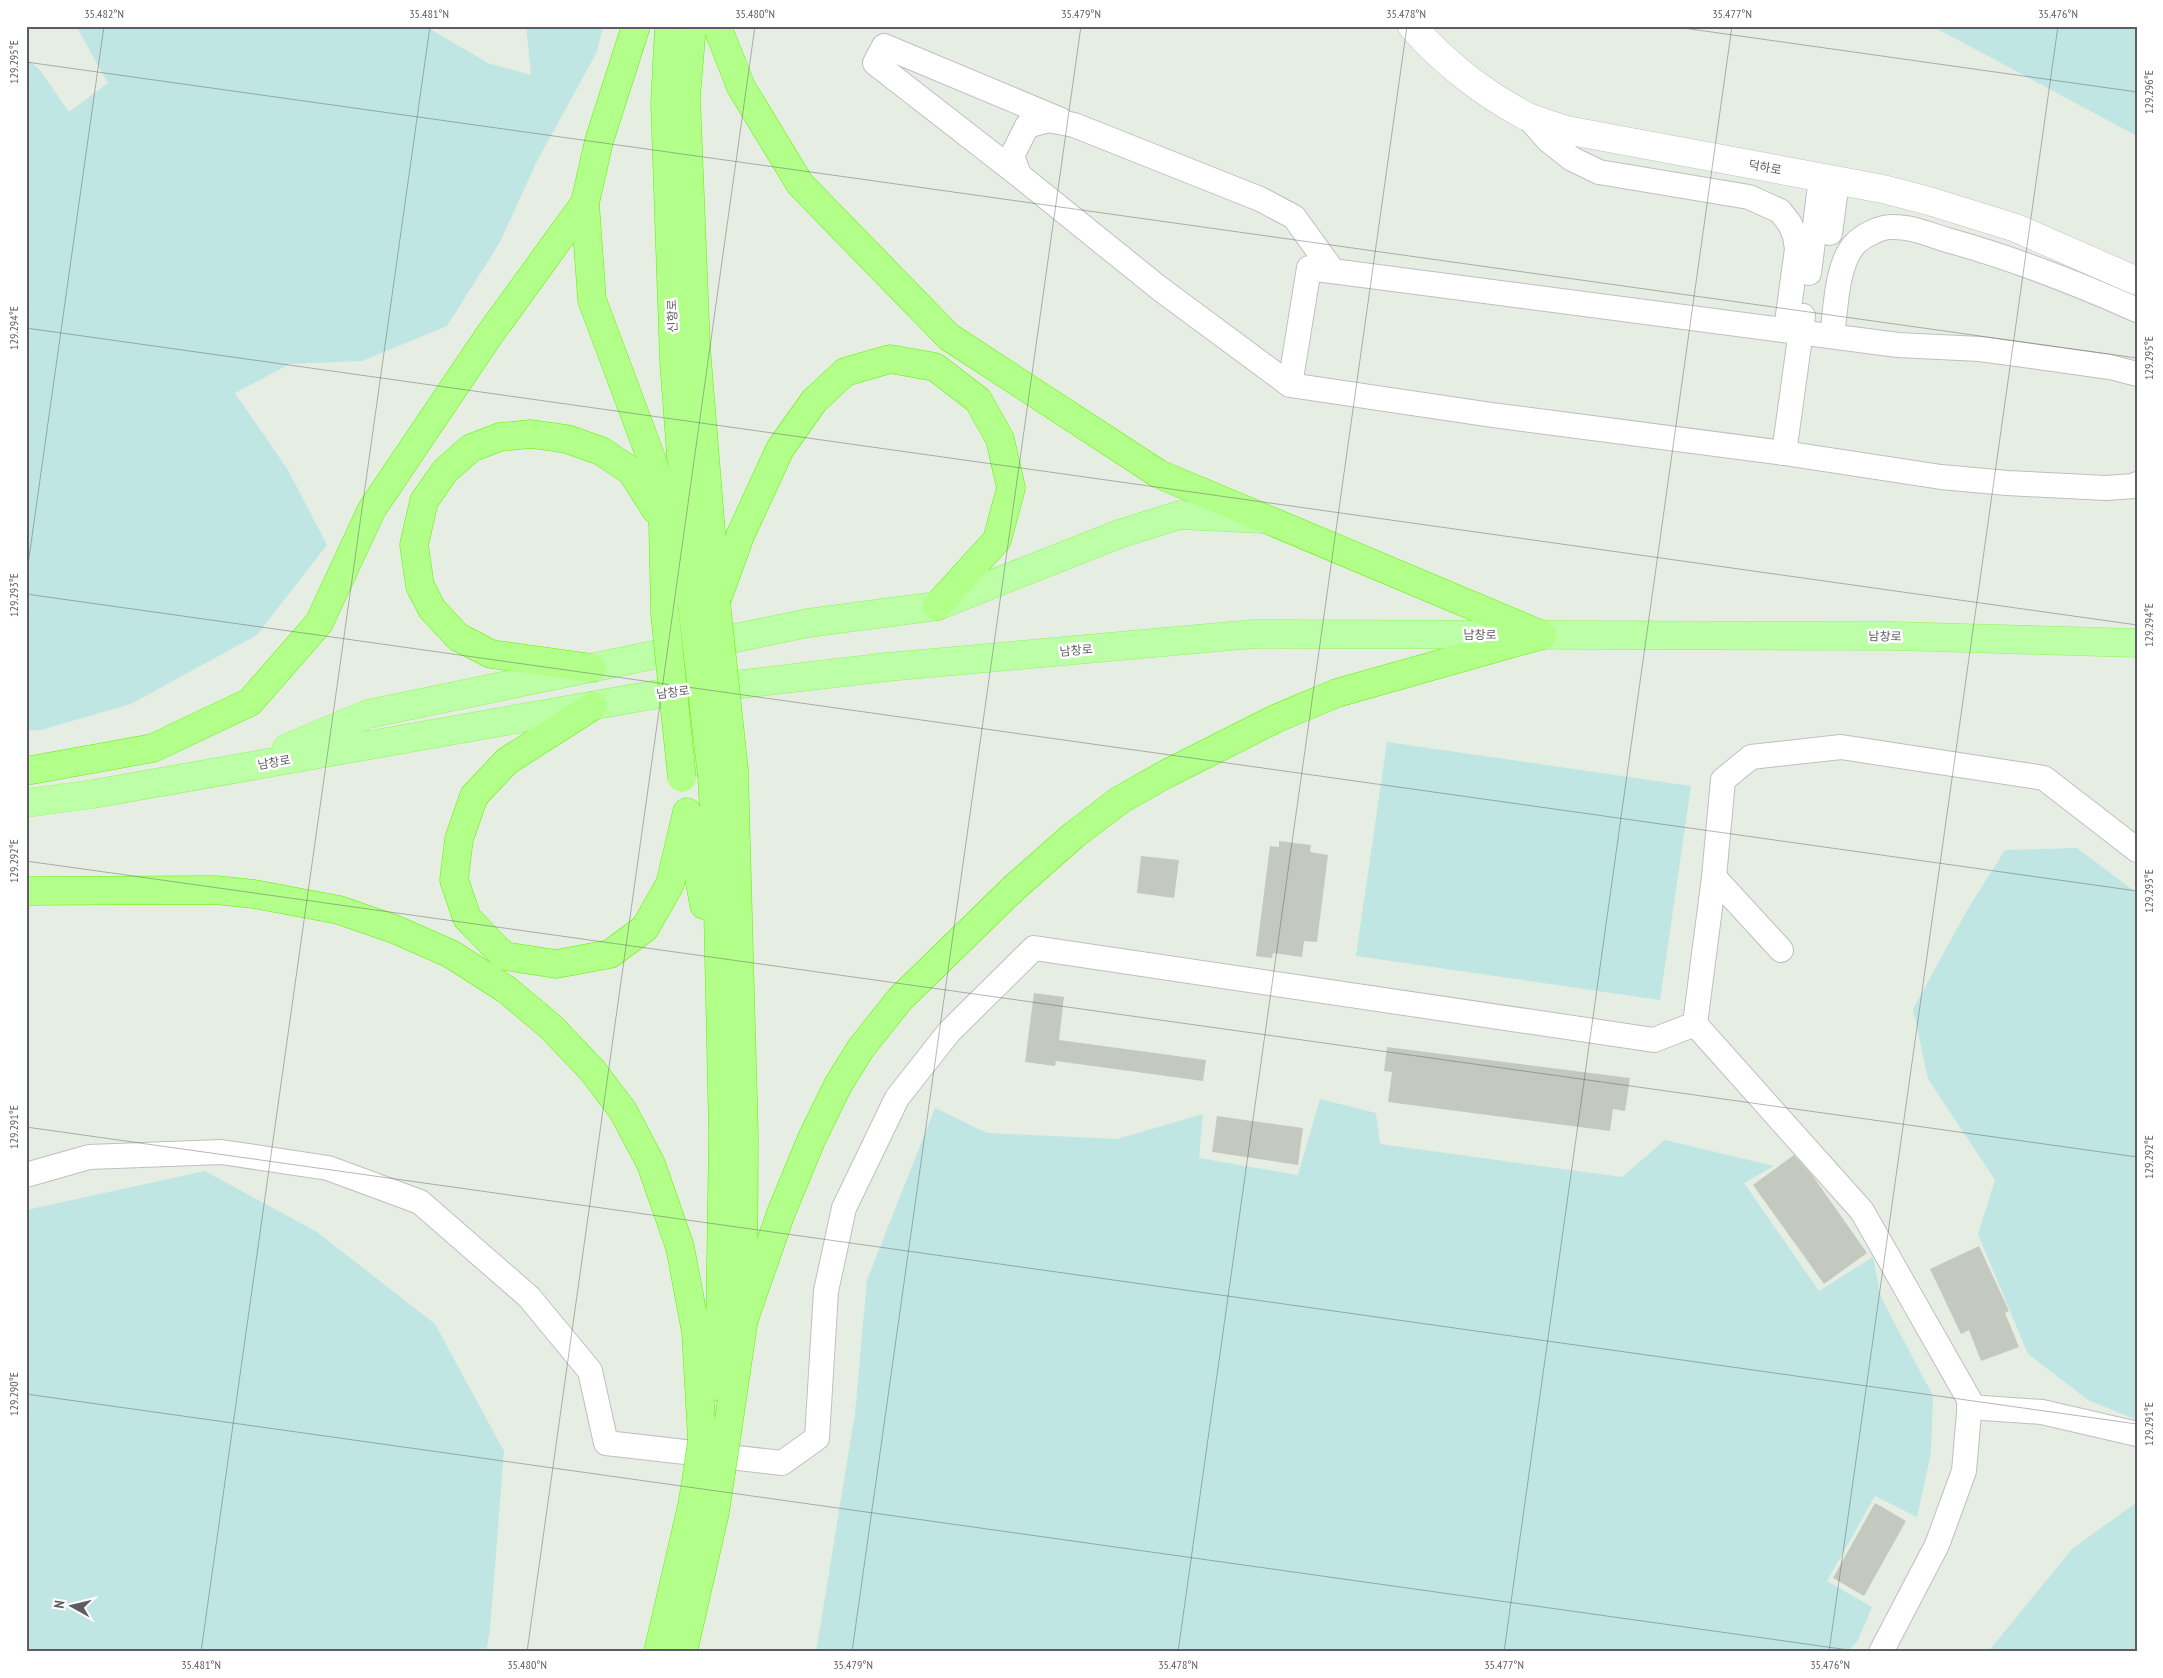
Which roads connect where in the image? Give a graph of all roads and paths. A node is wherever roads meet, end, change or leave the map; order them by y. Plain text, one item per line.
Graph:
1 (636, 26) edge
2 (668, 26) edge
3 (692, 26) edge
4 (716, 26) edge
5 (1412, 26) edge
6 (1527, 116) junction
7 (1074, 125) junction
8 (1019, 175) junction
9 (1829, 179) junction
10 (585, 203) junction
11 (1333, 272) junction
12 (2137, 281) edge
13 (2137, 310) edge
14 (1809, 333) junction
15 (2137, 374) edge
16 (1290, 385) junction
17 (1791, 454) junction
18 (2137, 484) edge
19 (1267, 519) junction
20 (663, 524) junction
21 (704, 604) junction
22 (937, 606) junction
23 (1542, 635) junction
24 (2137, 642) edge
25 (592, 668) junction
26 (593, 706) junction
27 (242, 768) junction
28 (26, 771) edge
29 (723, 773) junction
30 (26, 804) edge
31 (688, 812) junction
32 (2137, 850) edge
33 (1714, 877) junction
34 (26, 891) edge
35 (1781, 950) dead end
36 (720, 996) junction
37 (1694, 1024) junction
38 (26, 1175) edge
39 (743, 1322) junction
40 (1969, 1407) junction
41 (2137, 1434) edge
42 (710, 1440) junction
43 (709, 1471) junction
44 (658, 1652) edge
45 (683, 1652) edge
46 (1881, 1652) edge

1 - 10 highway
2 - 21 highway, 신항로
3 - 21 highway, 신항로
4 - 19 highway
5 - 6 main road, 덕하로
6 - 9 main road, 덕하로
6 - 14 street
7 - 8 street
7 - 8 street
7 - 11 street
8 - 16 street
9 - 12 main road, 덕하로
9 - 14 street
10 - 20 highway
10 - 28 highway
11 - 14 street
11 - 16 street
13 - 14 street
14 - 15 street
14 - 17 street
16 - 17 street
17 - 18 street
19 - 22 main road
19 - 23 highway
20 - 25 highway
20 - 31 highway, bridge
21 - 22 highway
21 - 29 highway, bridge
22 - 25 main road
23 - 24 main road, 남창로
23 - 26 main road, 남창로
23 - 39 highway
25 - 27 main road
26 - 27 main road, 남창로
26 - 31 highway
27 - 30 main road, 남창로
29 - 36 highway
29 - 39 highway
31 - 36 highway
32 - 33 street
33 - 35 street
33 - 37 street
34 - 42 highway
36 - 42 highway
37 - 38 street
37 - 40 street
39 - 42 highway
40 - 41 street
40 - 46 street
42 - 43 highway, bridge
43 - 44 highway
43 - 45 highway

